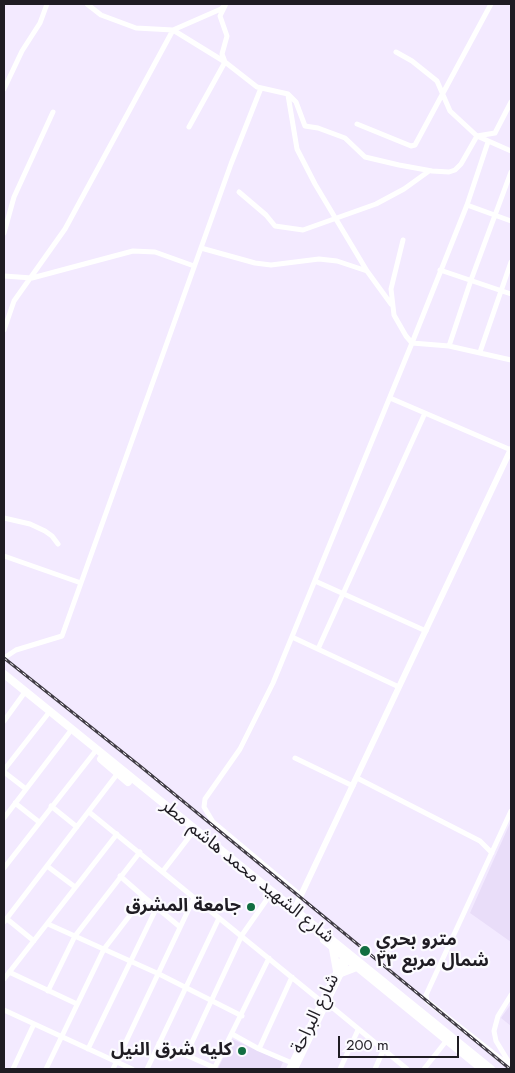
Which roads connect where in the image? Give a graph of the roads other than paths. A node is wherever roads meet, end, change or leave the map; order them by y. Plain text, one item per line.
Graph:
1 (47, 4) edge
2 (87, 4) edge
3 (226, 4) edge
4 (491, 4) edge
5 (172, 30) junction
6 (396, 52) dead end
7 (225, 62) junction
8 (261, 88) junction
9 (4, 89) edge
10 (443, 93) junction
11 (288, 94) junction
12 (511, 102) edge
13 (53, 112) dead end
14 (357, 124) dead end
15 (189, 127) dead end
16 (477, 136) junction
17 (488, 142) junction
18 (511, 151) edge
19 (429, 171) junction
20 (511, 172) edge
21 (239, 192) dead end
22 (466, 205) junction
23 (495, 215) junction
24 (337, 217) junction
25 (511, 221) edge
26 (4, 233) edge
27 (403, 240) dead end
28 (201, 248) junction
29 (511, 265) edge
30 (194, 266) junction
31 (440, 270) junction
32 (368, 271) junction
33 (4, 276) edge
34 (32, 278) junction
35 (471, 280) junction
36 (500, 290) junction
37 (511, 294) edge
38 (391, 304) junction
39 (4, 330) edge
40 (412, 343) junction
41 (450, 346) junction
42 (480, 352) junction
43 (511, 358) edge
44 (390, 398) junction
45 (425, 413) junction
46 (511, 449) edge
47 (4, 518) edge
48 (58, 544) dead end
49 (4, 556) edge
50 (315, 581) junction
51 (81, 583) junction
52 (344, 594) junction
53 (426, 631) junction
54 (292, 637) junction
55 (318, 649) junction
56 (4, 658) edge
57 (4, 674) edge
58 (4, 681) edge
59 (399, 687) junction
60 (24, 694) junction
61 (46, 715) junction
62 (4, 720) edge
63 (69, 733) junction
64 (94, 753) junction
65 (295, 758) dead end
66 (4, 771) edge
67 (118, 773) junction
68 (357, 778) junction
69 (353, 786) junction
70 (26, 790) junction
71 (15, 803) junction
72 (51, 806) junction
73 (511, 811) edge
74 (89, 812) junction
75 (4, 818) edge
76 (39, 822) junction
77 (77, 827) junction
78 (193, 832) junction
79 (116, 834) junction
80 (140, 852) junction
81 (492, 853) junction
82 (47, 866) junction
83 (4, 868) edge
84 (163, 871) junction
85 (120, 876) junction
86 (75, 887) junction
87 (270, 895) junction
88 (300, 895) junction
89 (144, 897) junction
90 (194, 898) junction
91 (157, 907) junction
92 (294, 910) junction
93 (219, 918) junction
94 (5, 921) edge
95 (48, 924) junction
96 (180, 927) junction
97 (242, 935) junction
98 (75, 936) junction
99 (34, 940) junction
100 (104, 949) junction
101 (334, 950) junction
102 (269, 958) junction
103 (345, 960) junction
104 (130, 961) junction
105 (354, 968) junction
106 (9, 972) junction
107 (339, 972) junction
108 (160, 974) junction
109 (292, 977) junction
110 (4, 979) edge
111 (186, 988) junction
112 (48, 991) junction
113 (511, 995) edge
114 (212, 1002) junction
115 (324, 1003) junction
116 (77, 1004) junction
117 (5, 1010) edge
118 (242, 1016) junction
119 (4, 1018) edge
120 (34, 1024) junction
121 (358, 1030) junction
122 (232, 1034) junction
123 (62, 1036) junction
124 (446, 1040) junction
125 (159, 1042) junction
126 (88, 1049) junction
127 (259, 1049) junction
128 (383, 1051) junction
129 (186, 1055) junction
130 (116, 1062) junction
131 (292, 1067) edge
132 (511, 1068) edge
133 (13, 1069) edge
134 (46, 1069) edge
135 (113, 1069) edge
136 (132, 1069) edge
137 (147, 1069) edge
138 (214, 1069) edge
139 (340, 1069) edge
140 (374, 1069) edge
141 (407, 1069) edge
142 (424, 1069) edge
143 (482, 1069) edge
144 (491, 1069) edge

1 - 9 street
2 - 5 street
3 - 5 street
3 - 7 street
4 - 10 street
5 - 7 street
5 - 34 street
6 - 10 street
7 - 8 street
7 - 15 street
8 - 11 street
8 - 28 street
10 - 14 street
10 - 16 street
11 - 19 street
11 - 24 street
12 - 16 street
13 - 26 street
16 - 17 street
16 - 19 street
17 - 18 street
17 - 22 street
19 - 24 street
20 - 23 street
21 - 24 street
22 - 23 street
22 - 31 street
23 - 25 street
23 - 35 street
24 - 32 street
27 - 38 street
28 - 30 street
28 - 32 street
29 - 36 street
30 - 34 street
30 - 51 street
31 - 35 street
31 - 40 street
32 - 38 street
33 - 34 street
34 - 39 street
35 - 36 street
35 - 41 street
36 - 37 street
36 - 42 street
38 - 40 street
40 - 41 street
40 - 44 street
41 - 42 street
42 - 43 street
44 - 45 street
44 - 50 street
45 - 46 street
45 - 52 street
46 - 53 street
47 - 48 street
49 - 51 street
50 - 52 street
50 - 54 street
51 - 56 street
52 - 53 street
52 - 55 street
53 - 59 street
54 - 55 street
54 - 88 street
55 - 59 street
57 - 60 main road, شارع الشهيد محمد هاشم مطر
58 - 60 main road, شارع الشهيد محمد هاشم مطر
59 - 68 street
60 - 61 main road, شارع الشهيد محمد هاشم مطر
60 - 62 street
60 - 92 main road, شارع الشهيد محمد هاشم مطر
61 - 63 main road, شارع الشهيد محمد هاشم مطر
61 - 66 street
63 - 64 main road, شارع الشهيد محمد هاشم مطر
63 - 70 street
64 - 67 main road, شارع الشهيد محمد هاشم مطر
64 - 72 street
65 - 69 street
66 - 70 street
67 - 74 street
67 - 78 main road, شارع الشهيد محمد هاشم مطر
68 - 69 street
68 - 81 street
69 - 88 street
70 - 71 street
71 - 75 street
71 - 76 street
72 - 76 street
72 - 77 street
73 - 81 street
74 - 77 street
74 - 79 street
76 - 83 street
77 - 82 street
78 - 84 street
78 - 87 main road, شارع الشهيد محمد هاشم مطر
79 - 80 street
79 - 86 street
80 - 84 street
80 - 85 street
81 - 132 street
82 - 86 street
82 - 94 street
84 - 90 street
85 - 89 street
85 - 98 street
86 - 95 street
87 - 97 street
87 - 101 main road, شارع الشهيد محمد هاشم مطر
88 - 92 street
89 - 91 street
89 - 100 street
90 - 93 street
90 - 96 street
91 - 96 street
91 - 104 street
92 - 144 main road, شارع الشهيد محمد هاشم مطر
93 - 97 street
93 - 111 street
94 - 99 street
95 - 98 street
95 - 99 street
96 - 108 street
97 - 102 street
97 - 114 street
98 - 100 street
98 - 112 street
99 - 106 street
100 - 104 street
100 - 116 street
101 - 103 main road, شارع الشهيد محمد هاشم مطر
101 - 107 main road
102 - 109 street
102 - 118 street
103 - 105 main road, شارع الشهيد محمد هاشم مطر
103 - 107 street, شارع البراحة
104 - 108 street
104 - 126 street
105 - 107 main road
105 - 124 main road, شارع الشهيد محمد هاشم مطر
106 - 110 street
106 - 112 street
107 - 115 street, شارع البراحة
108 - 111 street
108 - 130 street
109 - 115 street
109 - 127 street
111 - 114 street
111 - 125 street
112 - 116 street
113 - 132 street
114 - 118 street
114 - 129 street
115 - 121 street
115 - 131 street, شارع البراحة
116 - 123 street
117 - 119 street
117 - 120 street
118 - 122 street
120 - 123 street
120 - 133 street
121 - 128 street
121 - 139 street
122 - 127 street
122 - 138 street
123 - 126 street
123 - 134 street
124 - 142 street
124 - 143 main road, شارع الشهيد محمد هاشم مطر
125 - 129 street
125 - 137 street
126 - 130 street
127 - 131 street
128 - 140 street
128 - 141 street
129 - 138 street
130 - 135 street
130 - 136 street

